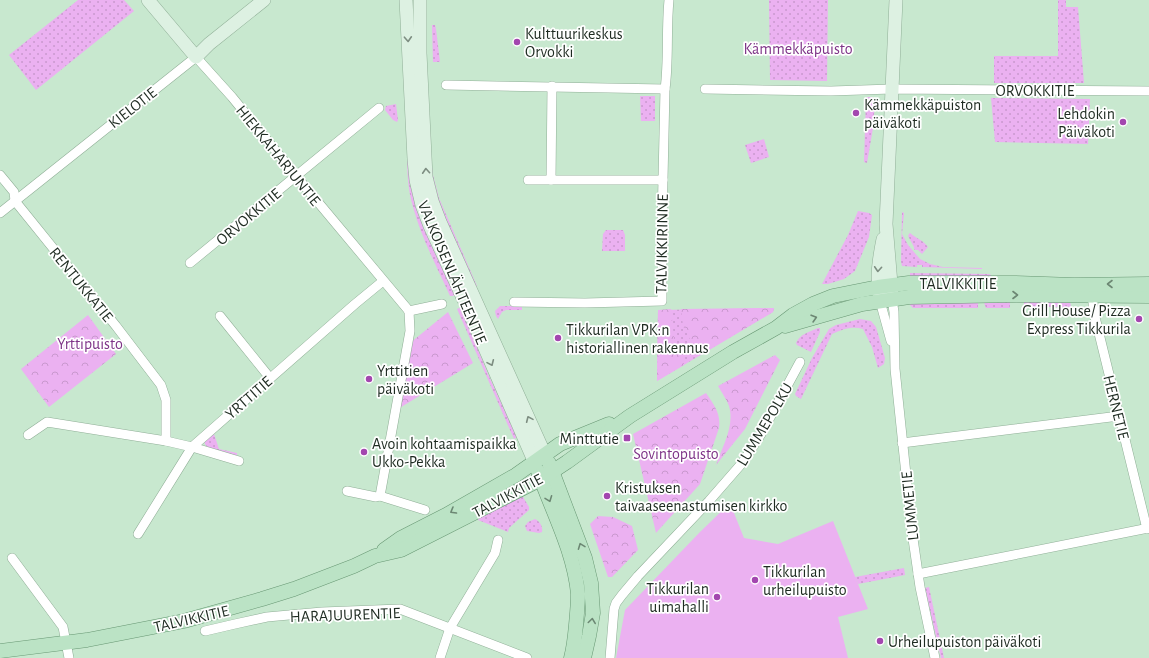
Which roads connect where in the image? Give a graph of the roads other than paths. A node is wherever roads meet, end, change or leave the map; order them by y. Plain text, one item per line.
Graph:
1 (148, 0) edge
2 (264, 0) edge
3 (406, 0) edge
4 (420, 0) edge
5 (669, 0) edge
6 (896, 2) edge
7 (196, 57) junction
8 (446, 85) dead end
9 (552, 86) junction
10 (665, 89) junction
11 (705, 89) dead end
12 (892, 89) junction
13 (1149, 91) edge
14 (379, 108) dead end
15 (0, 175) edge
16 (297, 176) junction
17 (528, 180) dead end
18 (551, 180) junction
19 (663, 180) junction
20 (15, 201) junction
21 (0, 213) edge
22 (190, 264) dead end
23 (384, 280) junction
24 (1149, 284) edge
25 (1092, 290) junction
26 (885, 293) junction
27 (1149, 296) edge
28 (514, 302) dead end
29 (442, 304) dead end
30 (409, 311) junction
31 (220, 316) dead end
32 (800, 362) dead end
33 (270, 378) junction
34 (630, 416) junction
35 (1119, 416) junction
36 (28, 435) dead end
37 (166, 441) junction
38 (902, 443) junction
39 (192, 447) junction
40 (540, 459) junction
41 (239, 461) dead end
42 (553, 471) junction
43 (541, 479) junction
44 (347, 491) dead end
45 (380, 496) junction
46 (425, 510) dead end
47 (1148, 528) edge
48 (138, 534) dead end
49 (498, 540) dead end
50 (375, 556) junction
51 (12, 558) dead end
52 (918, 574) junction
53 (450, 628) junction
54 (205, 631) dead end
55 (66, 643) junction
56 (0, 651) edge
57 (69, 658) edge
58 (440, 658) edge
59 (527, 658) edge
60 (571, 658) edge
61 (584, 658) edge
62 (610, 658) edge
63 (935, 658) edge

1 - 7 main road, HIEKKAHARJUNTIE
2 - 7 main road, KIELOTIE
3 -> 40 main road, VALKOISENLÄHTEENTIE
40 -> 4 main road, VALKOISENLÄHTEENTIE
5 - 10 street, TALVIKKIRINNE
6 - 12 main road, LUMMETIE
7 - 16 street, HIEKKAHARJUNTIE
7 - 20 street, KIELOTIE
8 - 9 street
9 - 10 street
9 - 18 street
10 - 19 street, TALVIKKIRINNE
11 - 12 street, ORVOKKITIE
12 - 13 street, ORVOKKITIE
12 - 26 main road, LUMMETIE
14 - 16 street, ORVOKKITIE
15 - 20 street, RENTUKKATIE
16 - 22 street, ORVOKKITIE
16 - 23 street, HIEKKAHARJUNTIE
17 - 18 street
18 - 19 street
19 - 28 street, TALVIKKIRINNE
20 - 21 street, KIELOTIE
20 - 37 street, RENTUKKATIE
23 - 30 street, HIEKKAHARJUNTIE
23 - 33 street, YRTTITIE
24 -> 25 main road, TALVIKKITIE
25 - 26 main road, TALVIKKITIE
25 - 27 main road, TALVIKKITIE
25 - 35 street, HERNETIE
26 - 34 main road, TALVIKKITIE
26 - 38 street, LUMMETIE
29 - 30 street
30 - 45 street
31 - 33 street
32 - 62 street, LUMMEPOLKU
33 - 39 street, YRTTITIE
34 - 40 main road, TALVIKKITIE
34 - 42 main road, TALVIKKITIE
35 - 38 street
35 - 47 street, HERNETIE
36 - 37 street
37 - 39 street
38 - 52 street, LUMMETIE
39 - 41 street
39 - 48 street, YRTTITIE
40 - 42 main road
40 - 43 main road
40 -> 50 main road, TALVIKKITIE
42 - 43 main road, TALVIKKITIE
61 -> 42 main road
43 - 50 main road, TALVIKKITIE
43 -> 60 main road
44 - 45 street
45 - 46 street
47 - 52 street
49 - 53 street
50 - 55 main road, TALVIKKITIE
51 - 55 street
52 - 63 street, LUMMETIE
53 - 54 street, HARAJUURENTIE
53 - 58 street
53 - 59 street, HARAJUURENTIE
55 - 56 main road, TALVIKKITIE
55 - 57 street

